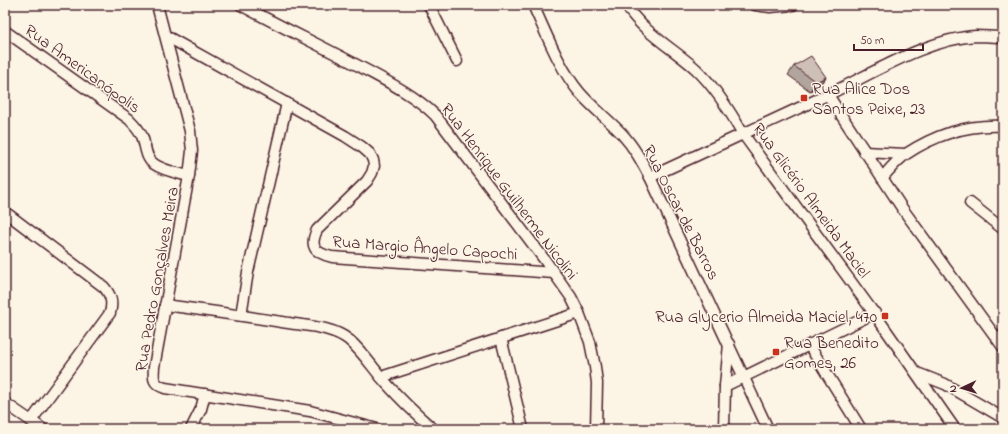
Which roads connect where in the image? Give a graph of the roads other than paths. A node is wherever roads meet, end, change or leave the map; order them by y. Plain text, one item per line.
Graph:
1 (157, 5) edge
2 (240, 5) edge
3 (429, 5) edge
4 (532, 5) edge
5 (626, 5) edge
6 (755, 5) edge
7 (793, 5) edge
8 (5, 30) edge
9 (166, 36) junction
10 (1003, 37) edge
11 (457, 61) dead end
12 (828, 95) junction
13 (287, 103) junction
14 (1003, 126) edge
15 (743, 134) junction
16 (864, 152) junction
17 (906, 154) junction
18 (189, 176) junction
19 (650, 177) junction
20 (882, 178) junction
21 (970, 203) dead end
22 (5, 212) edge
23 (1003, 229) edge
24 (554, 272) junction
25 (165, 305) junction
26 (579, 312) junction
27 (875, 313) junction
28 (241, 315) junction
29 (501, 338) junction
30 (729, 344) junction
31 (809, 345) junction
32 (1003, 347) edge
33 (917, 373) junction
34 (381, 377) junction
35 (745, 377) junction
36 (725, 386) junction
37 (205, 394) junction
38 (5, 403) edge
39 (1003, 418) edge
40 (31, 421) junction
41 (43, 429) edge
42 (191, 429) edge
43 (377, 429) edge
44 (433, 429) edge
45 (523, 429) edge
46 (596, 429) edge
47 (724, 429) edge
48 (768, 429) edge
49 (861, 429) edge
50 (955, 429) edge

1 - 9 street, Rua Pedro Gonçalves Meira
2 - 24 street, Rua Henrique Guilherme Nicolini
3 - 11 street
4 - 19 street, Rua Oscar de Barros
5 - 15 street, Rua Glicério Almeida Maciel
6 - 7 street
8 - 18 street, Rua Americanópolis
9 - 13 street, Rua Margio Ângelo Capochi
9 - 18 street, Rua Pedro Gonçalves Meira
10 - 12 street
12 - 15 street
12 - 16 street
13 - 24 street, Rua Margio Ângelo Capochi
13 - 28 street
14 - 17 street
15 - 19 street
15 - 27 street, Rua Glicério Almeida Maciel
16 - 17 street
16 - 20 street
17 - 20 street
18 - 25 street, Rua Pedro Gonçalves Meira
19 - 30 street, Rua Oscar de Barros
20 - 32 street
21 - 23 street
22 - 40 street
24 - 26 street, Rua Henrique Guilherme Nicolini
25 - 28 street
25 - 37 street, Rua Pedro Gonçalves Meira
26 - 29 street
26 - 46 street, Rua Henrique Guilherme Nicolini
27 - 31 street
27 - 33 street, Rua Glicério Almeida Maciel
28 - 34 street
29 - 34 street
29 - 45 street
30 - 35 street, Rua Oscar de Barros
30 - 36 street
31 - 35 street
31 - 49 street
33 - 39 street
33 - 50 street, Rua Glicério Almeida Maciel
34 - 44 street
35 - 36 street
35 - 48 street, Rua Oscar de Barros
36 - 47 street
37 - 42 street
37 - 43 street, Rua Pedro Gonçalves Meira
38 - 40 street
40 - 41 street

